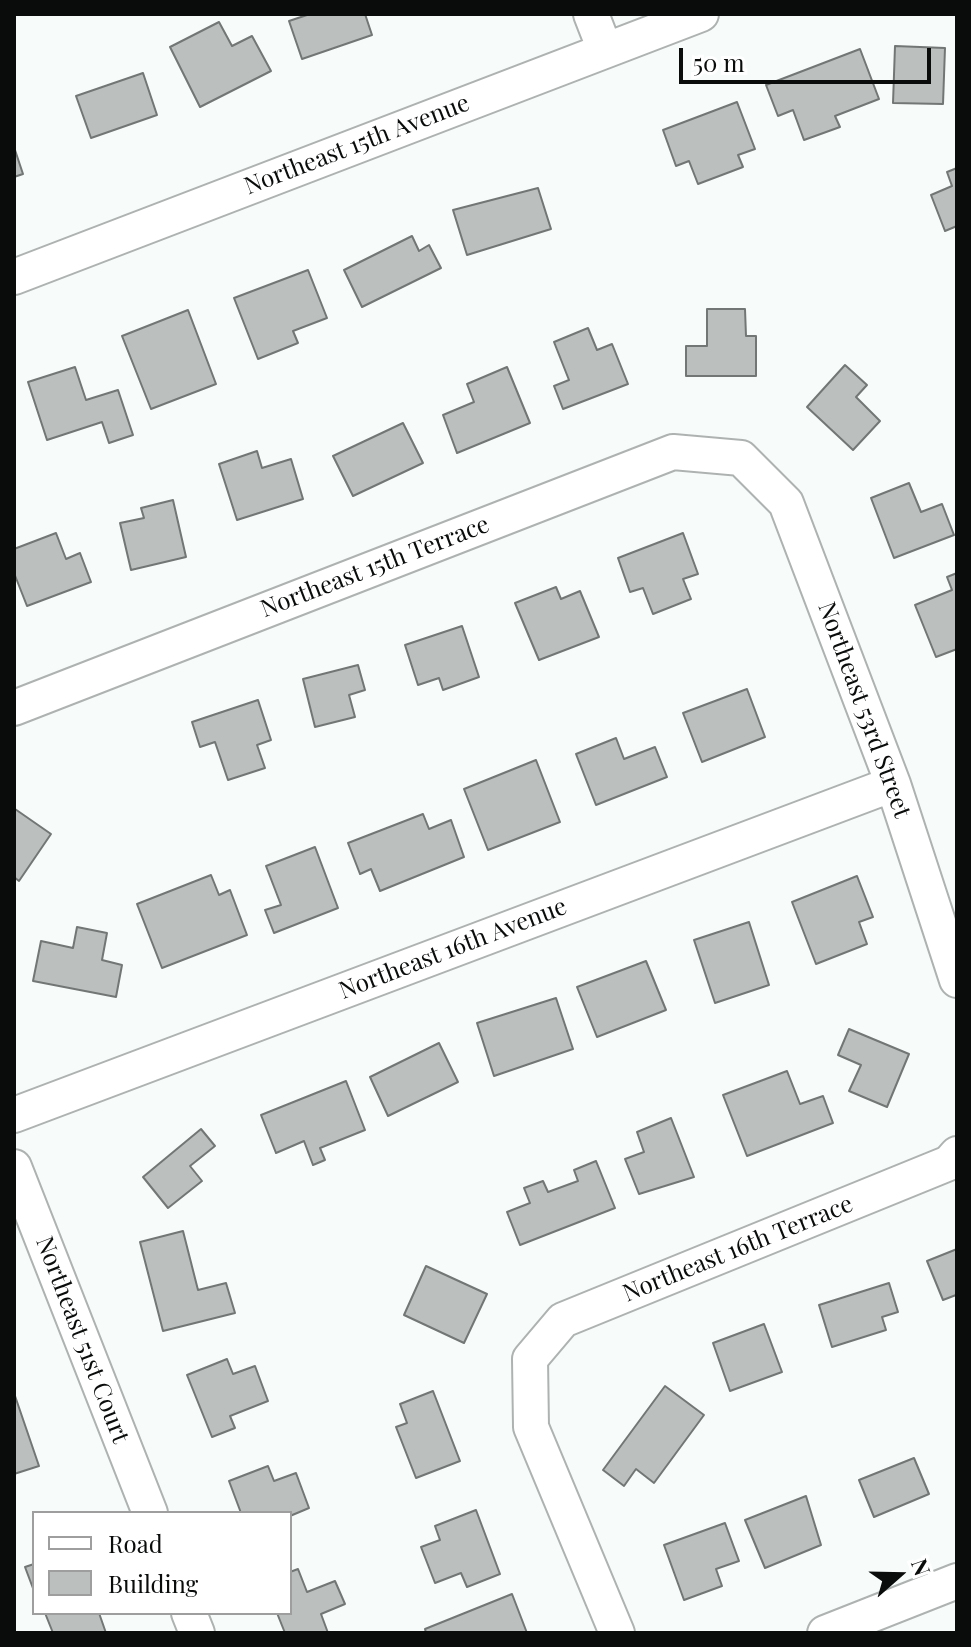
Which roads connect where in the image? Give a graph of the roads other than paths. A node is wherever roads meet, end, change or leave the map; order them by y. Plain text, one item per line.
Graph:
1 (591, 14) edge
2 (701, 14) edge
3 (605, 50) junction
4 (14, 277) edge
5 (741, 458) joint
6 (14, 708) edge
7 (893, 784) junction
8 (957, 980) edge
9 (14, 1115) edge
10 (957, 1154) edge
11 (14, 1167) edge
12 (149, 1511) edge
13 (957, 1581) edge
14 (617, 1633) edge
15 (825, 1633) edge

1 - 3 street
2 - 3 street, Northeast 15th Avenue
3 - 4 street, Northeast 15th Avenue
5 - 6 street, Northeast 15th Terrace
5 - 7 street, Northeast 53rd Street
7 - 8 street, Northeast 53rd Street
7 - 9 street, Northeast 16th Avenue
10 - 14 street, Northeast 16th Terrace
11 - 12 street, Northeast 51st Court
13 - 15 street

